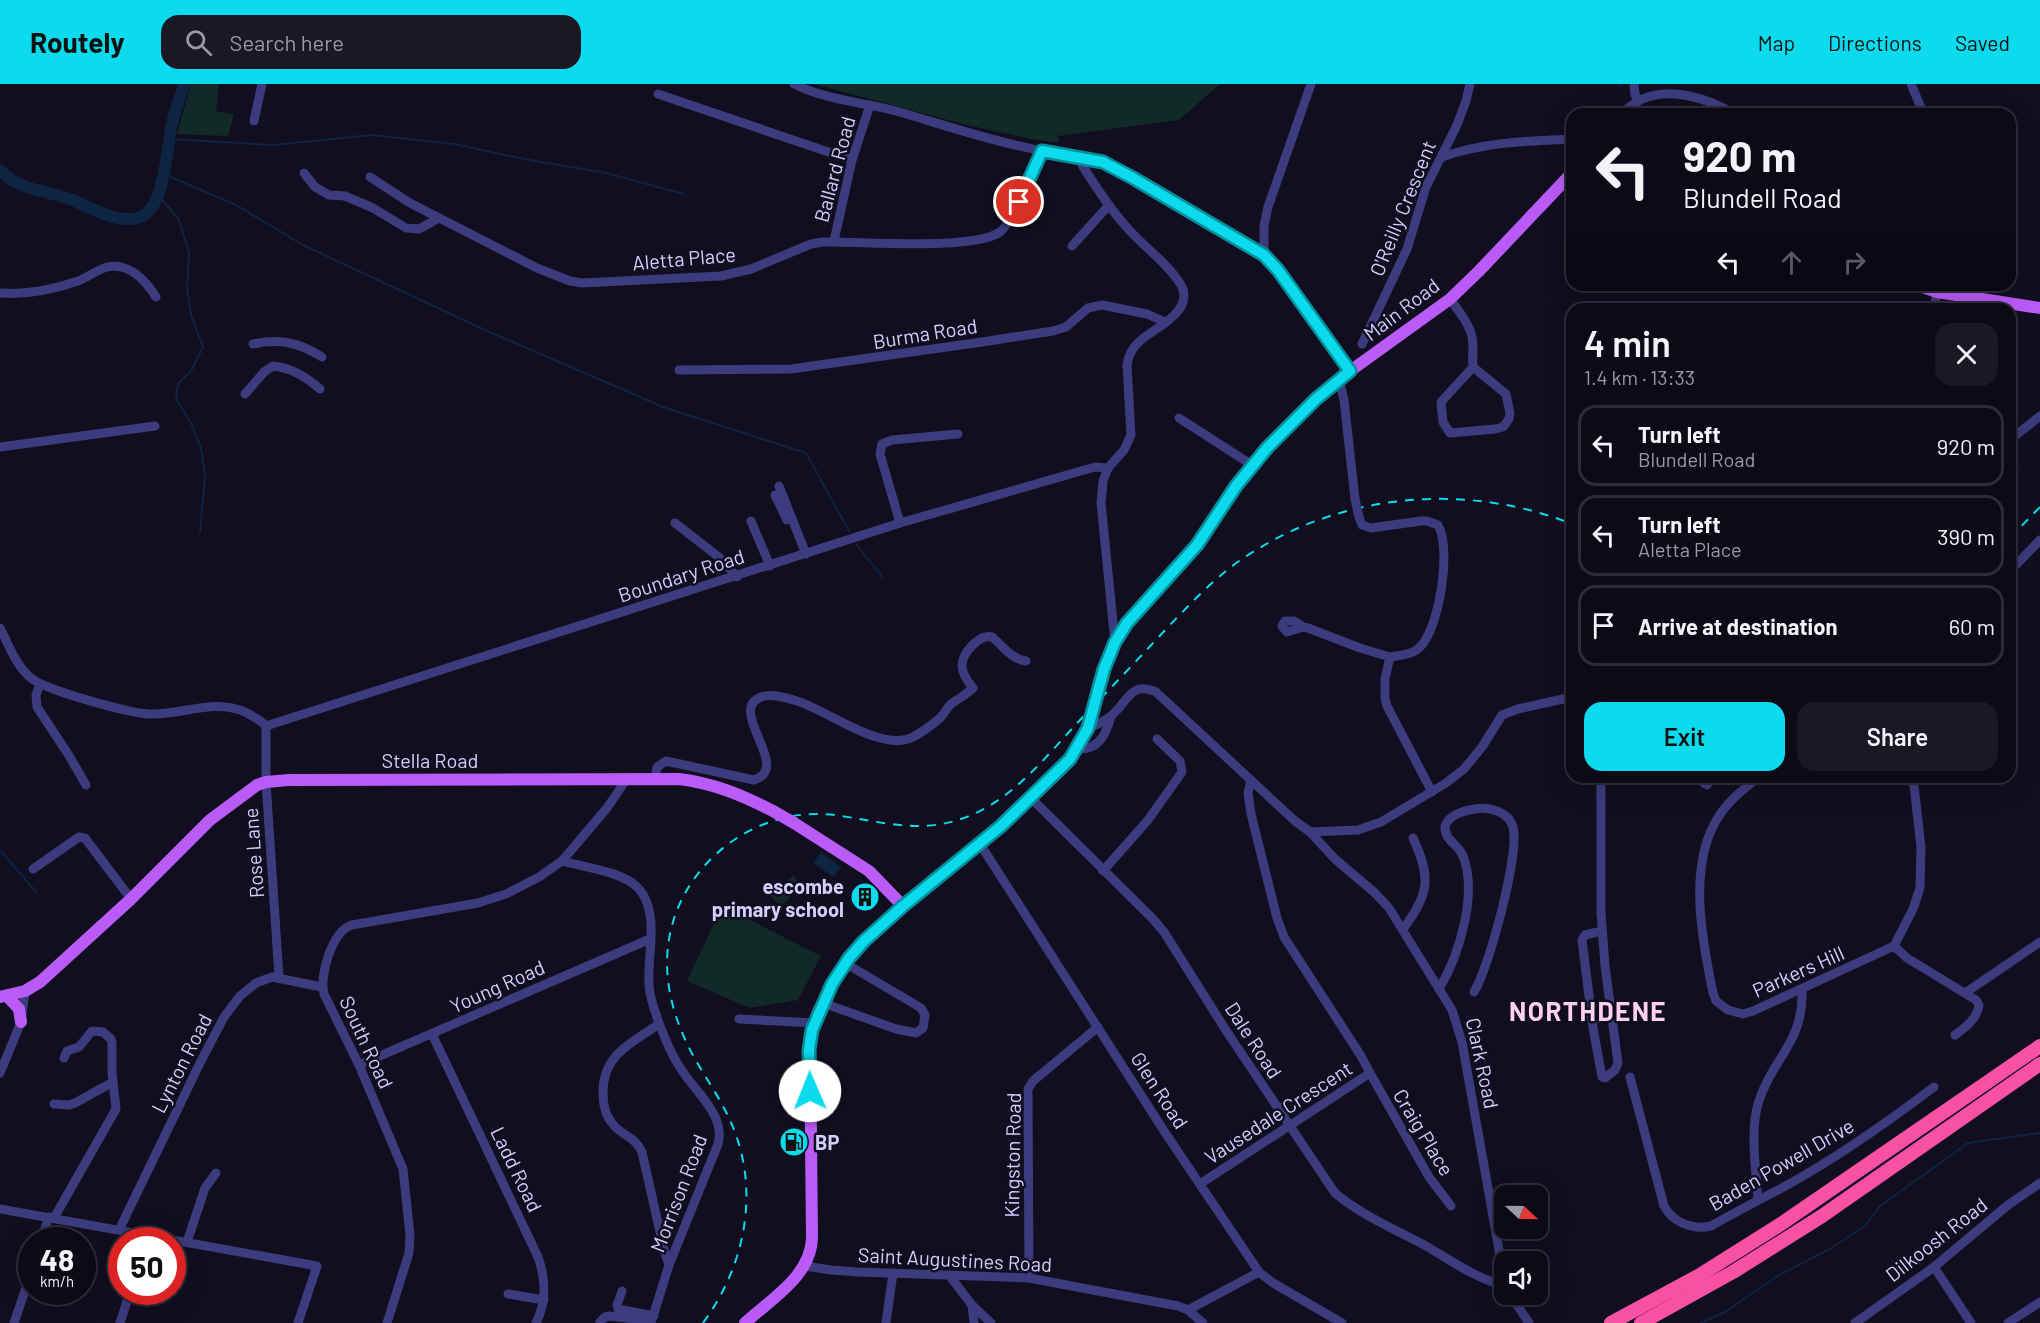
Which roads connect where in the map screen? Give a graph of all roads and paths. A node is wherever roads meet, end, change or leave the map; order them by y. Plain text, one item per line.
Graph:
1 (262, 84) edge
2 (794, 84) edge
3 (1311, 84) edge
4 (1470, 84) edge
5 (1634, 84) edge
6 (1911, 84) edge
7 (658, 94) dead end
8 (1639, 101) junction
9 (870, 105) junction
10 (1629, 108) edge
11 (1724, 108) edge
12 (1921, 108) edge
13 (254, 121) dead end
14 (1566, 139) edge
15 (1042, 151) junction
16 (1082, 157) junction
17 (1442, 157) junction
18 (852, 160) junction
19 (304, 173) dead end
20 (370, 177) dead end
21 (1566, 179) edge
22 (1109, 206) junction
23 (439, 218) junction
24 (834, 242) junction
25 (1072, 246) dead end
26 (1264, 255) junction
27 (1934, 291) edge
28 (1937, 292) junction
29 (0, 293) edge
30 (156, 297) dead end
31 (1450, 299) junction
32 (1935, 303) edge
33 (2008, 303) edge
34 (2016, 304) edge
35 (2040, 308) edge
36 (1166, 322) junction
37 (254, 344) dead end
38 (1362, 344) dead end
39 (322, 357) dead end
40 (1473, 367) junction
41 (679, 370) dead end
42 (1350, 371) junction
43 (1339, 380) junction
44 (320, 389) dead end
45 (245, 394) dead end
46 (2040, 416) edge
47 (1179, 418) dead end
48 (155, 426) dead end
49 (958, 434) dead end
50 (2016, 435) edge
51 (0, 447) edge
52 (1252, 465) junction
53 (1108, 468) junction
54 (777, 490) dead end
55 (675, 522) dead end
56 (751, 522) dead end
57 (900, 523) junction
58 (2040, 540) edge
59 (804, 554) junction
60 (2016, 565) edge
61 (770, 566) junction
62 (737, 577) junction
63 (1303, 627) dead end
64 (0, 628) edge
65 (1115, 642) junction
66 (11, 650) junction
67 (0, 652) edge
68 (1390, 657) junction
69 (1026, 661) dead end
70 (40, 684) junction
71 (1566, 698) edge
72 (1111, 716) junction
73 (266, 726) junction
74 (1088, 728) junction
75 (1157, 739) dead end
76 (1077, 749) junction
77 (655, 779) junction
78 (626, 780) junction
79 (1251, 780) junction
80 (266, 782) junction
81 (1601, 783) edge
82 (1752, 783) edge
83 (1914, 783) edge
84 (86, 785) dead end
85 (1432, 792) junction
86 (1031, 798) junction
87 (1310, 832) junction
88 (1413, 838) dead end
89 (980, 844) junction
90 (562, 861) junction
91 (33, 869) dead end
92 (1103, 871) junction
93 (131, 899) junction
94 (903, 906) junction
95 (1403, 929) junction
96 (1602, 931) junction
97 (650, 939) junction
98 (2040, 942) edge
99 (1894, 946) junction
100 (845, 963) junction
101 (279, 977) junction
102 (322, 987) junction
103 (1439, 989) junction
104 (1802, 990) junction
105 (26, 992) junction
106 (1474, 992) dead end
107 (1965, 993) junction
108 (3, 997) edge
109 (823, 1003) junction
110 (739, 1019) dead end
111 (21, 1022) junction
112 (814, 1023) junction
113 (660, 1024) junction
114 (1098, 1028) junction
115 (432, 1034) junction
116 (1955, 1035) dead end
117 (2040, 1046) edge
118 (64, 1058) dead end
119 (2040, 1064) edge
120 (358, 1065) junction
121 (0, 1073) edge
122 (1370, 1073) junction
123 (1630, 1077) dead end
124 (113, 1082) junction
125 (1934, 1087) dead end
126 (54, 1104) dead end
127 (1289, 1126) junction
128 (216, 1173) dead end
129 (2040, 1183) edge
130 (1200, 1184) junction
131 (1758, 1200) junction
132 (1450, 1206) dead end
133 (0, 1209) edge
134 (51, 1218) junction
135 (47, 1227) edge
136 (120, 1227) edge
137 (108, 1228) edge
138 (188, 1242) joint
139 (1499, 1251) edge
140 (669, 1265) junction
141 (805, 1266) junction
142 (1934, 1267) junction
143 (1259, 1272) junction
144 (893, 1273) junction
145 (949, 1275) junction
146 (1029, 1278) junction
147 (1494, 1282) edge
148 (622, 1291) dead end
149 (508, 1294) dead end
150 (544, 1300) junction
151 (2040, 1302) edge
152 (20, 1305) edge
153 (126, 1305) edge
154 (972, 1305) junction
155 (1516, 1305) edge
156 (1188, 1310) junction
157 (652, 1320) edge
158 (600, 1322) edge
159 (14, 1323) edge
160 (120, 1323) edge
161 (298, 1323) edge
162 (387, 1323) edge
163 (536, 1323) edge
164 (745, 1323) edge
165 (886, 1323) edge
166 (974, 1323) edge
167 (991, 1323) edge
168 (1203, 1323) edge
169 (1342, 1323) edge
170 (1529, 1323) edge
171 (1611, 1323) edge
172 (1641, 1323) edge
173 (1855, 1323) edge
174 (1971, 1323) edge
175 (2008, 1323) edge

1 - 13 street
2 - 9 street
3 - 26 street
4 - 17 street, O'Reilly Crescent
5 - 8 street
6 - 12 street
7 - 18 street
8 - 10 street
8 - 11 street
9 - 15 street
9 - 18 street, Ballard Road
14 - 17 street
15 - 16 street
15 - 24 street, Aletta Place
16 - 22 street
16 - 26 street
17 - 38 street, O'Reilly Crescent
18 - 24 street, Ballard Road
19 - 23 street
20 - 23 street, Aletta Place
21 - 31 main road, Main Road
22 - 25 street
22 - 36 street
23 - 24 street, Aletta Place
26 - 42 street
27 - 28 main road
28 - 32 street
28 - 33 main road
29 - 30 street
31 - 40 street
31 - 42 main road, Main Road
34 - 35 main road
36 - 41 street, Burma Road
36 - 53 street
37 - 39 street
40 - 40 street
42 - 43 main road, Main Road
43 - 52 main road, Main Road
43 - 68 street, bridge
44 - 45 street
46 - 50 street
47 - 52 street
48 - 51 street
49 - 57 street
52 - 65 main road, Main Road
53 - 57 street, Boundary Road
53 - 65 street
54 - 59 street
55 - 62 street
56 - 61 street
57 - 59 street, Boundary Road
58 - 60 street
59 - 61 street, Boundary Road
61 - 62 street, Boundary Road
62 - 73 street, Boundary Road
63 - 68 street
64 - 66 street
65 - 74 main road, Main Road
66 - 67 street
66 - 70 street
68 - 85 street
69 - 77 street
70 - 73 street
70 - 84 street
71 - 85 street
72 - 74 street
72 - 76 street
72 - 79 street
73 - 80 street, Rose Lane
74 - 76 main road, Main Road
75 - 92 street
76 - 86 main road, Main Road
77 - 78 main road, Stella Road
77 - 94 main road, Stella Road, bridge
78 - 80 main road, Stella Road
78 - 90 street, South Road
79 - 87 street, Clark Road
79 - 122 street, Vausedale Crescent
80 - 93 main road, Stella Road
80 - 101 street, Rose Lane
81 - 96 street
82 - 104 street, Parkers Hill
83 - 99 street
85 - 87 street
86 - 89 main road, Main Road
86 - 92 street, Dale Road
87 - 95 street, Clark Road
88 - 95 street
89 - 94 main road, Main Road
89 - 114 street, Glen Road
90 - 97 street, Morrison Road
90 - 102 street, South Road
91 - 93 street
92 - 127 street, Dale Road
93 - 105 main road, Stella Road
94 - 100 main road, Main Road
95 - 103 street, Clark Road
96 - 96 street
97 - 113 street, Morrison Road
97 - 115 street, Young Road
98 - 107 street
99 - 104 street, Parkers Hill
99 - 107 street
100 - 109 main road, Main Road
100 - 109 street
101 - 102 street
101 - 136 street, Lynton Road
102 - 120 street, South Road
103 - 106 street
103 - 139 street, Clark Road
104 - 131 street
105 - 108 main road, Stella Road
105 - 111 street
107 - 116 street
108 - 111 main road
109 - 112 main road, Main Road
110 - 112 street
111 - 121 street
112 - 141 main road, Main Road
113 - 140 street, Morrison Road
113 - 140 street
114 - 130 street, Glen Road
114 - 146 street, Kingston Road
115 - 120 street, Young Road
115 - 150 street, Ladd Road
117 - 171 highway
118 - 124 street
119 - 172 highway
120 - 162 street, South Road
122 - 127 street, Vausedale Crescent
122 - 132 street, Craig Place
123 - 131 street, Baden Powell Drive
124 - 126 street
124 - 134 street
125 - 131 street, Baden Powell Drive
127 - 130 street, Vausedale Crescent
127 - 147 street, Dale Road
128 - 138 street
129 - 142 street, Dilkoosh Road
130 - 143 street, Glen Road
133 - 134 street
134 - 135 street
134 - 137 street
138 - 161 street
140 - 157 street, Morrison Road
141 - 144 street, Saint Augustines Road
141 - 164 main road
142 - 173 street, Dilkoosh Road
142 - 174 street
143 - 156 street
143 - 169 street, Glen Road
144 - 145 street, Saint Augustines Road
144 - 165 street
145 - 146 street, Saint Augustines Road
145 - 154 street
146 - 156 street, Saint Augustines Road
148 - 157 street
149 - 150 street
150 - 163 street, Ladd Road
151 - 175 street
152 - 159 street
153 - 160 street
154 - 166 street
154 - 167 street
155 - 170 street
156 - 168 street, Saint Augustines Road
157 - 158 street

